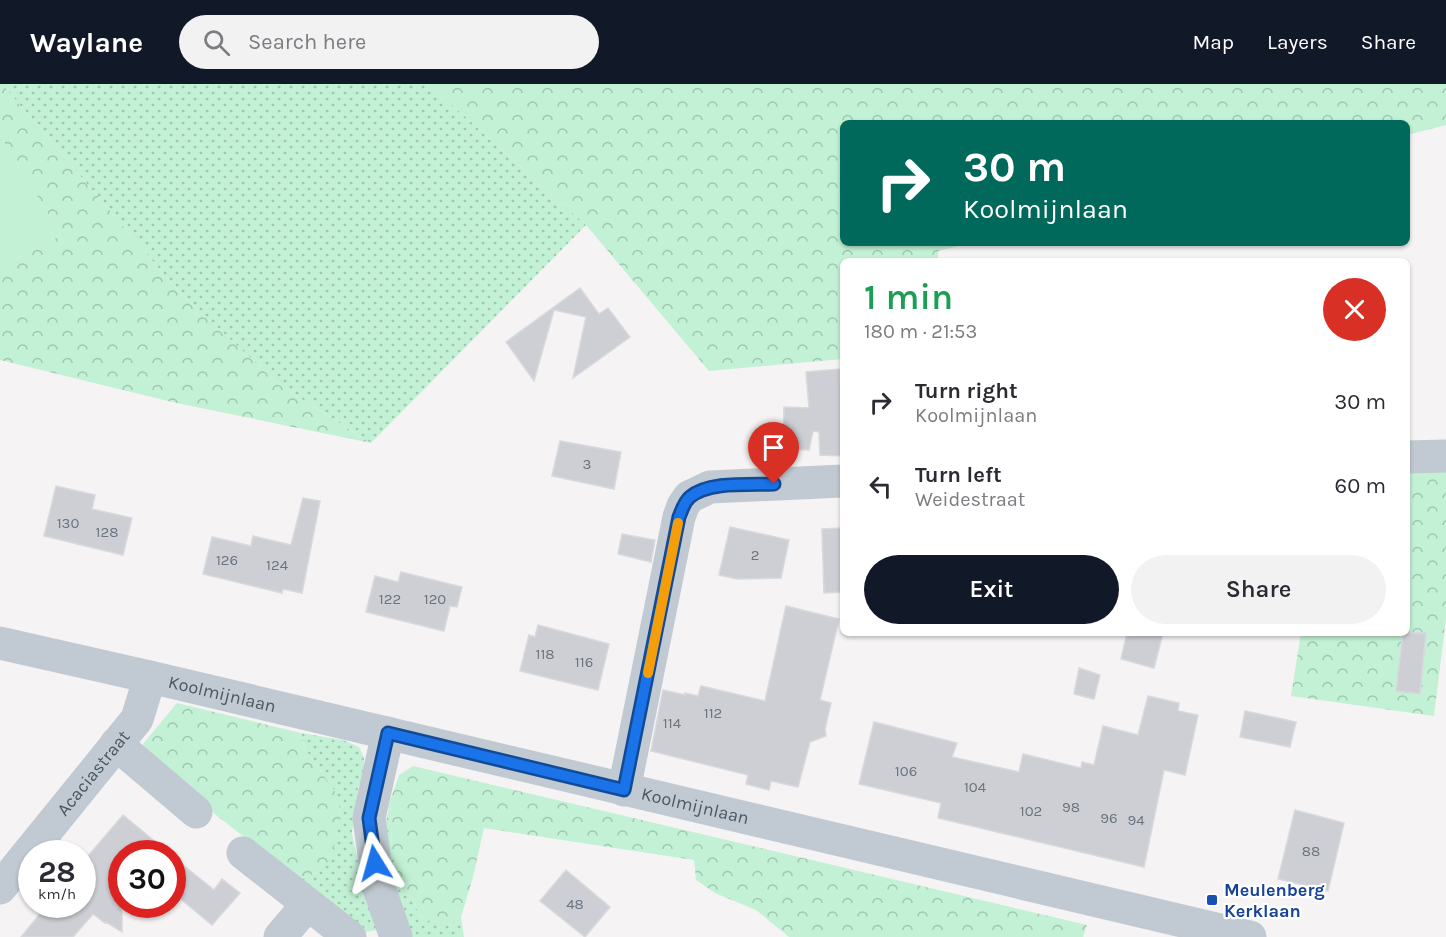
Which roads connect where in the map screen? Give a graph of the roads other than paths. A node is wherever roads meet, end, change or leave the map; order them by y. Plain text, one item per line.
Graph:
1 (1446, 456) edge
2 (1410, 457) edge
3 (840, 481) edge
4 (0, 643) edge
5 (150, 677) junction
6 (388, 733) junction
7 (116, 744) junction
8 (624, 790) junction
9 (196, 812) dead end
10 (243, 853) dead end
11 (0, 888) edge
12 (307, 905) junction
13 (280, 937) edge
14 (350, 937) edge
15 (396, 937) edge
16 (1250, 937) edge

1 - 2 street
3 - 8 street
4 - 5 street, Koolmijnlaan
5 - 6 street, Koolmijnlaan
5 - 7 street, Acaciastraat
6 - 8 street, Koolmijnlaan
6 - 15 street
7 - 9 street
7 - 11 street, Acaciastraat
8 - 16 street, Koolmijnlaan
10 - 12 street
12 - 13 street
12 - 14 street

